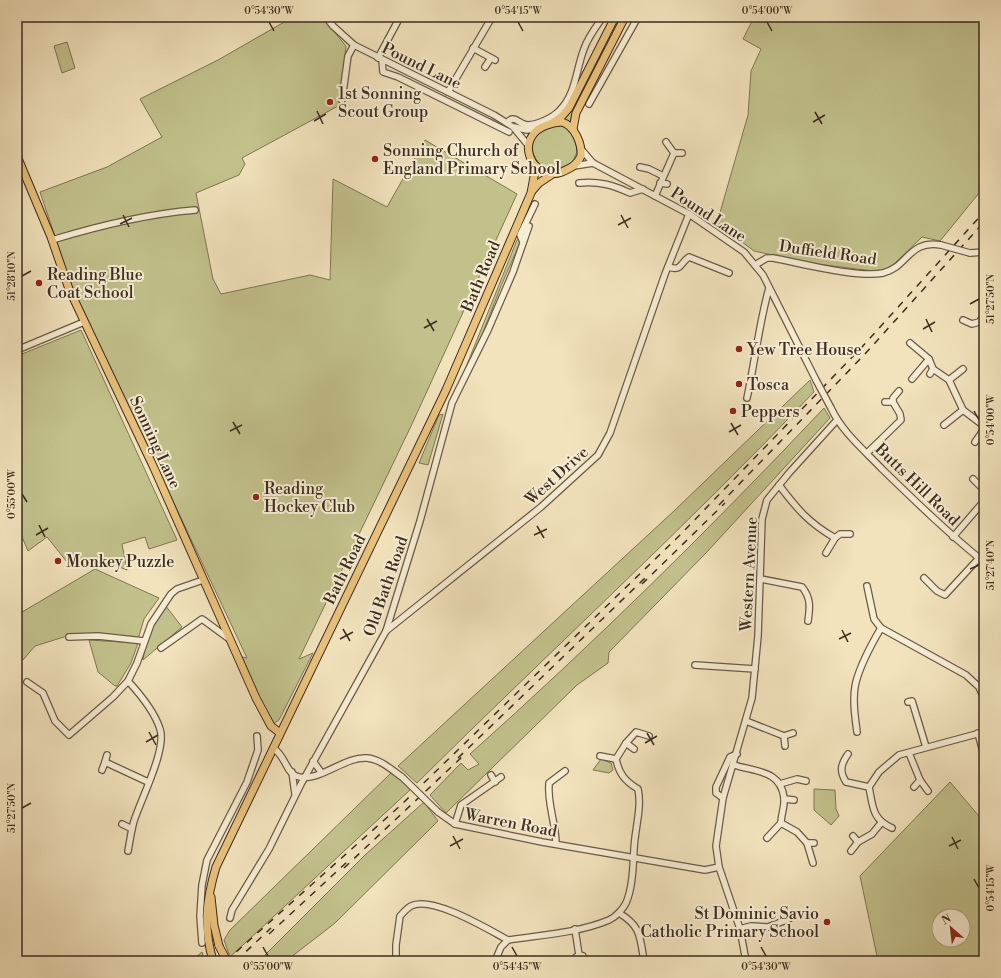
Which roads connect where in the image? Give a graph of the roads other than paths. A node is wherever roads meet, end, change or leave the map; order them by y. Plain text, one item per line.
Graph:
1 (326, 17) edge
2 (400, 17) edge
3 (492, 17) edge
4 (603, 17) edge
5 (615, 17) edge
6 (625, 17) edge
7 (638, 17) edge
8 (602, 40) junction
9 (611, 43) junction
10 (354, 45) junction
11 (621, 47) junction
12 (473, 48) junction
13 (380, 59) junction
14 (485, 67) dead end
15 (448, 92) junction
16 (342, 100) dead end
17 (589, 104) dead end
18 (494, 115) junction
19 (489, 122) junction
20 (507, 123) junction
21 (552, 123) junction
22 (511, 129) junction
23 (537, 129) junction
24 (573, 130) junction
25 (666, 142) dead end
26 (528, 145) junction
27 (581, 149) junction
28 (674, 152) junction
29 (682, 153) dead end
30 (17, 156) edge
31 (647, 161) dead end
32 (593, 163) junction
33 (536, 166) junction
34 (574, 166) junction
35 (640, 168) dead end
36 (649, 169) junction
37 (551, 175) junction
38 (663, 176) junction
39 (580, 183) dead end
40 (660, 184) junction
41 (667, 184) dead end
42 (643, 189) junction
43 (531, 192) junction
44 (656, 196) junction
45 (534, 204) dead end
46 (195, 210) dead end
47 (689, 214) junction
48 (529, 226) dead end
49 (52, 240) junction
50 (523, 242) junction
51 (984, 252) edge
52 (755, 265) junction
53 (668, 267) junction
54 (729, 273) dead end
55 (770, 288) junction
56 (984, 316) edge
57 (963, 320) dead end
58 (84, 322) junction
59 (910, 343) dead end
60 (17, 350) edge
61 (929, 359) junction
62 (963, 369) dead end
63 (912, 379) dead end
64 (949, 380) junction
65 (446, 390) junction
66 (900, 391) dead end
67 (456, 396) junction
68 (747, 398) dead end
69 (885, 402) dead end
70 (893, 402) junction
71 (962, 410) junction
72 (837, 420) junction
73 (944, 425) dead end
74 (984, 426) edge
75 (984, 429) edge
76 (975, 442) dead end
77 (867, 453) junction
78 (973, 479) dead end
79 (779, 485) junction
80 (984, 490) edge
81 (984, 501) edge
82 (850, 534) dead end
83 (953, 537) junction
84 (835, 538) junction
85 (826, 553) dead end
86 (982, 560) edge
87 (924, 578) dead end
88 (761, 579) junction
89 (202, 580) junction
90 (867, 586) dead end
91 (808, 621) dead end
92 (881, 628) junction
93 (386, 631) junction
94 (69, 637) dead end
95 (228, 638) junction
96 (144, 641) junction
97 (161, 648) dead end
98 (695, 665) dead end
99 (755, 669) junction
100 (128, 681) junction
101 (27, 682) dead end
102 (984, 698) edge
103 (912, 701) dead end
104 (746, 721) junction
105 (857, 732) dead end
106 (984, 732) edge
107 (280, 733) junction
108 (978, 733) junction
109 (792, 734) dead end
110 (257, 736) dead end
111 (649, 736) dead end
112 (784, 736) junction
113 (626, 743) junction
114 (785, 746) dead end
115 (926, 747) junction
116 (273, 748) junction
117 (634, 749) dead end
118 (909, 753) junction
119 (106, 754) dead end
120 (737, 754) junction
121 (848, 754) dead end
122 (600, 756) dead end
123 (984, 756) edge
124 (616, 759) junction
125 (313, 761) junction
126 (105, 762) junction
127 (734, 765) junction
128 (102, 770) dead end
129 (564, 771) dead end
130 (292, 772) junction
131 (321, 772) junction
132 (491, 775) dead end
133 (305, 776) junction
134 (501, 777) dead end
135 (920, 780) junction
136 (806, 781) dead end
137 (148, 782) junction
138 (495, 782) junction
139 (780, 784) junction
140 (869, 787) junction
141 (914, 787) dead end
142 (928, 791) dead end
143 (295, 794) junction
144 (724, 798) junction
145 (784, 799) junction
146 (794, 800) dead end
147 (781, 823) junction
148 (881, 823) junction
149 (122, 824) dead end
150 (455, 824) junction
151 (892, 828) dead end
152 (132, 829) junction
153 (853, 836) dead end
154 (767, 838) dead end
155 (858, 842) junction
156 (807, 843) junction
157 (814, 843) dead end
158 (556, 844) junction
159 (212, 848) junction
160 (128, 851) dead end
161 (851, 851) dead end
162 (222, 852) junction
163 (633, 858) junction
164 (813, 863) dead end
165 (719, 867) junction
166 (211, 887) junction
167 (619, 913) junction
168 (230, 918) dead end
169 (789, 919) dead end
170 (575, 929) junction
171 (740, 929) junction
172 (508, 940) junction
173 (202, 943) dead end
174 (579, 955) junction
175 (213, 961) edge
176 (227, 961) edge
177 (396, 961) edge
178 (495, 961) edge
179 (576, 961) edge
180 (584, 961) edge
181 (644, 961) edge
182 (746, 961) edge

1 - 10 street, Pound Lane
2 - 13 street
3 - 12 street
4 - 20 street
5 - 8 main road
6 - 9 main road
7 - 11 street
8 - 9 main road
8 - 21 main road
9 - 11 street
9 - 24 main road
10 - 13 street, Pound Lane
10 - 16 street
11 - 17 street
12 - 14 street
12 - 15 street
13 - 15 street, Pound Lane
13 - 19 street
15 - 18 street, Pound Lane
18 - 19 street
18 - 20 street, Pound Lane
19 - 22 street
20 - 22 street, Pound Lane
21 - 23 main road
21 - 24 main road
22 - 23 street, Pound Lane
22 - 26 street, Pound Lane
23 - 26 main road
24 - 27 main road
25 - 28 street
26 - 33 main road
27 - 32 street, Pound Lane
27 - 34 main road
28 - 29 street
28 - 38 street
30 - 49 main road, Sonning Lane
31 - 36 street
32 - 34 street
32 - 42 street, Pound Lane
33 - 37 main road
33 - 43 main road, Bath Road
34 - 37 main road
35 - 36 street
36 - 38 street
37 - 43 main road, Bath Road
38 - 40 street
39 - 42 street
40 - 41 street
40 - 44 street
42 - 44 street, Pound Lane
43 - 65 main road, Bath Road
44 - 47 street, Pound Lane
45 - 50 street
46 - 49 street
47 - 52 street, Pound Lane
47 - 53 street, West Drive
48 - 50 street
49 - 58 main road, Sonning Lane
50 - 67 street, Old Bath Road
51 - 52 street, Duffield Road, bridge
52 - 55 street, Pound Lane
53 - 54 street
53 - 93 street, West Drive
55 - 68 street
55 - 72 street, Pound Lane, bridge
56 - 57 street
58 - 60 street
58 - 89 main road, Sonning Lane
59 - 61 street
61 - 63 street
61 - 64 street
62 - 64 street
64 - 71 street
65 - 67 street
65 - 107 main road, Bath Road
66 - 70 street
67 - 93 street, Old Bath Road
69 - 70 street
70 - 77 street
71 - 73 street
71 - 74 street
72 - 77 street, Butts Hill Road
72 - 79 street, Western Avenue
75 - 76 street
77 - 83 street, Butts Hill Road
78 - 80 street
79 - 84 street
79 - 88 street, Western Avenue
81 - 83 street
82 - 84 street
83 - 86 street, Butts Hill Road
84 - 85 street
86 - 87 street
88 - 91 street
88 - 99 street, Western Avenue
89 - 95 main road, Sonning Lane
89 - 96 street
90 - 92 street
92 - 102 street
92 - 105 street
93 - 125 street, Old Bath Road
94 - 96 street
95 - 97 street
95 - 107 main road, Sonning Lane
96 - 100 street
98 - 99 street
99 - 104 street, Western Avenue
100 - 101 street
100 - 137 street
103 - 115 street
104 - 112 street
104 - 120 street, Western Avenue
106 - 108 street
107 - 116 main road, Bath Road
108 - 115 street
108 - 123 street
109 - 112 street
110 - 159 street
111 - 113 street
112 - 114 street
113 - 117 street
113 - 124 street
115 - 118 street
116 - 130 street
116 - 162 main road, Bath Road
118 - 135 street
118 - 140 street
119 - 126 street
120 - 127 street, Western Avenue
120 - 144 street, Western Avenue
121 - 140 street
122 - 124 street
124 - 163 street
125 - 131 street
125 - 133 street, Old Bath Road
126 - 128 street
126 - 137 street
127 - 139 street
127 - 144 street, Western Avenue
129 - 158 street
130 - 133 street
130 - 143 street
131 - 133 street, Warren Road
131 - 150 street, Warren Road, bridge
132 - 138 street
133 - 143 street, Old Bath Road
134 - 138 street
135 - 141 street
135 - 142 street
136 - 139 street
137 - 152 street
138 - 150 street
139 - 145 street
140 - 148 street
143 - 168 street, Old Bath Road
144 - 165 street, Western Avenue
145 - 146 street
145 - 147 street
147 - 154 street
147 - 156 street
148 - 151 street
148 - 155 street
149 - 152 street
150 - 158 street, Warren Road
152 - 160 street
153 - 155 street
155 - 161 street
156 - 157 street
156 - 164 street
158 - 163 street, Warren Road
159 - 162 street
159 - 173 street
162 - 166 main road, Bath Road
163 - 165 street, Warren Road
163 - 167 street
165 - 171 street, Western Avenue
166 - 175 main road, Bath Road
166 - 176 main road, bridge
167 - 170 street
167 - 181 street
169 - 171 street
170 - 172 street
170 - 174 street
171 - 182 street, Western Avenue
172 - 177 street
172 - 178 street
174 - 179 street
174 - 180 street

